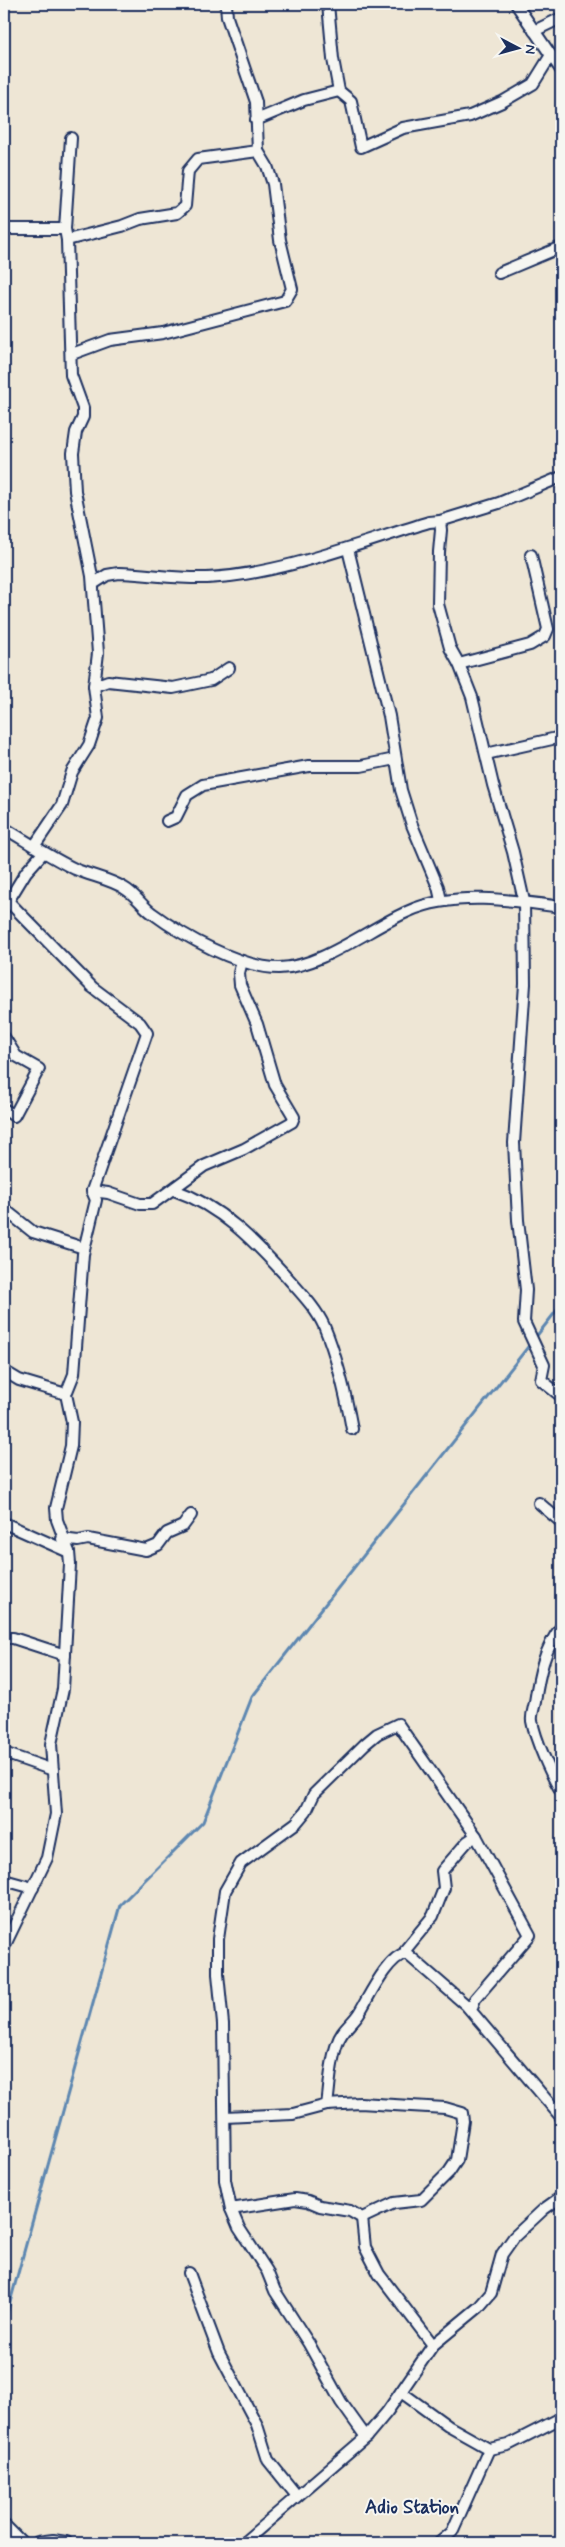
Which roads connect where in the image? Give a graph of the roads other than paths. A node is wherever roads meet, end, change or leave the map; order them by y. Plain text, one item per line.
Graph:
1 (226, 4) edge
2 (328, 4) edge
3 (516, 4) edge
4 (561, 18) edge
5 (534, 31) junction
6 (550, 55) junction
7 (561, 70) edge
8 (339, 91) junction
9 (256, 120) junction
10 (71, 138) dead end
11 (258, 151) junction
12 (4, 229) edge
13 (65, 229) junction
14 (67, 240) junction
15 (561, 247) edge
16 (499, 273) dead end
17 (72, 354) junction
18 (561, 477) edge
19 (440, 521) junction
20 (348, 549) junction
21 (531, 555) dead end
22 (93, 584) junction
23 (459, 664) junction
24 (229, 668) dead end
25 (94, 686) junction
26 (561, 737) edge
27 (486, 754) junction
28 (395, 759) junction
29 (167, 821) dead end
30 (4, 828) edge
31 (35, 844) junction
32 (43, 853) junction
33 (441, 900) junction
34 (524, 902) junction
35 (6, 904) edge
36 (561, 907) edge
37 (242, 961) junction
38 (4, 1037) edge
39 (4, 1109) edge
40 (174, 1190) junction
41 (92, 1191) junction
42 (4, 1208) edge
43 (84, 1248) junction
44 (4, 1371) edge
45 (66, 1394) junction
46 (561, 1396) edge
47 (352, 1429) dead end
48 (538, 1503) dead end
49 (191, 1515) dead end
50 (561, 1522) edge
51 (4, 1523) edge
52 (62, 1539) junction
53 (78, 1541) junction
54 (69, 1552) junction
55 (561, 1627) edge
56 (4, 1638) edge
57 (65, 1656) junction
58 (4, 1753) edge
59 (53, 1770) junction
60 (561, 1791) edge
61 (476, 1836) junction
62 (4, 1880) edge
63 (33, 1888) junction
64 (4, 1947) edge
65 (406, 1952) junction
66 (471, 2010) junction
67 (327, 2105) junction
68 (225, 2117) junction
69 (561, 2118) edge
70 (561, 2197) edge
71 (231, 2210) junction
72 (362, 2218) junction
73 (190, 2273) dead end
74 (433, 2345) junction
75 (401, 2392) junction
76 (561, 2418) edge
77 (366, 2437) junction
78 (489, 2449) junction
79 (297, 2496) junction
80 (4, 2528) edge
81 (20, 2543) edge
82 (38, 2543) edge
83 (66, 2543) edge
84 (243, 2543) edge
85 (439, 2543) edge

1 - 9 street
2 - 8 street
3 - 5 street
4 - 5 street
5 - 6 street
6 - 7 street
6 - 8 street
8 - 9 street
9 - 11 street
10 - 13 street
11 - 14 street
11 - 17 street
12 - 13 street
13 - 14 street
14 - 17 street
15 - 16 street
17 - 22 street
18 - 19 street
19 - 20 street
19 - 23 street
20 - 22 street
20 - 28 street
21 - 23 street
22 - 25 street
23 - 27 street
24 - 25 street
25 - 31 street
26 - 27 street
27 - 34 street
28 - 29 street
28 - 33 street
30 - 31 street
31 - 32 street
32 - 35 street
32 - 37 street
33 - 34 street
33 - 37 street
34 - 36 street
34 - 46 street
35 - 41 street
37 - 40 street
38 - 39 street
40 - 41 street
40 - 47 street
41 - 43 street
42 - 43 street
43 - 45 street
44 - 45 street
45 - 52 street
48 - 50 street
49 - 53 street
51 - 54 street
52 - 53 street
52 - 54 street
53 - 54 street
54 - 57 street
55 - 60 street
56 - 57 street
57 - 59 street
58 - 59 street
59 - 63 street
61 - 65 street
61 - 66 street
61 - 68 street
62 - 63 street
63 - 64 street
65 - 66 street
65 - 67 street
66 - 69 street
67 - 68 street
67 - 72 street
68 - 71 street
70 - 74 street
71 - 72 street
71 - 77 street
72 - 74 street
73 - 79 street
74 - 75 street
75 - 77 street
75 - 78 street
76 - 78 street
77 - 79 street
78 - 85 street
79 - 84 street
80 - 81 highway
82 - 83 main road

